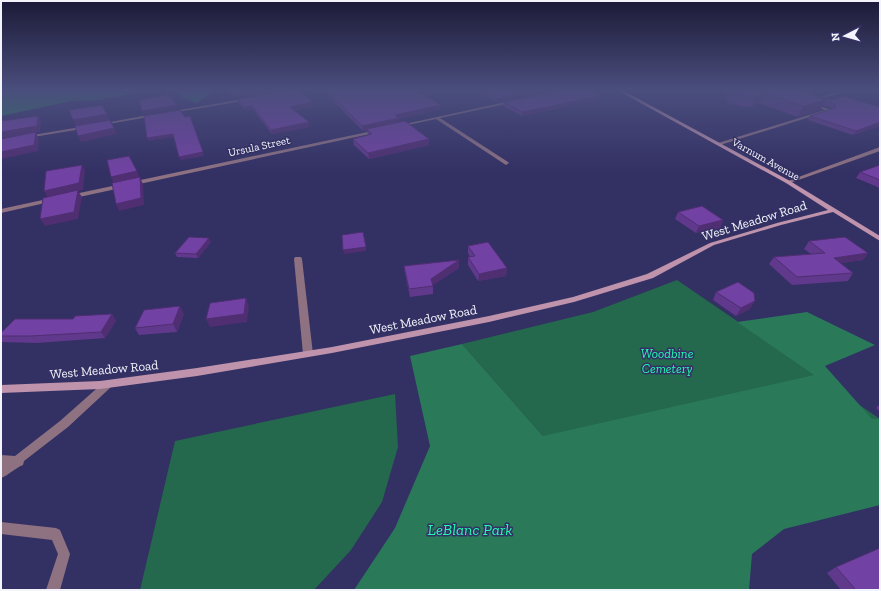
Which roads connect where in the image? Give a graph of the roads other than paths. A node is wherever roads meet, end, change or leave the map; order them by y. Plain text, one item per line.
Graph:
1 (137, 118) edge
2 (437, 118) joint
3 (670, 118) edge
4 (805, 118) edge
5 (392, 127) edge
6 (384, 129) edge
7 (24, 138) edge
8 (718, 144) junction
9 (880, 149) edge
10 (506, 163) dead end
11 (788, 182) junction
12 (63, 198) edge
13 (55, 200) edge
14 (835, 210) junction
15 (1, 211) edge
16 (880, 239) edge
17 (298, 259) dead end
18 (308, 354) junction
19 (107, 384) junction
20 (1, 388) edge
21 (1, 460) edge
22 (19, 461) junction
23 (1, 473) edge
24 (1, 528) edge
25 (53, 590) edge

1 - 7 street
2 - 5 street
2 - 10 street
3 - 8 street, Varnum Avenue
4 - 8 street
6 - 12 street, Ursula Street
8 - 11 street, Varnum Avenue
9 - 11 street
11 - 14 street, Varnum Avenue
13 - 15 street
14 - 16 street, Varnum Avenue
14 - 18 street, West Meadow Road
17 - 18 street
18 - 19 street, West Meadow Road
19 - 20 street, West Meadow Road
19 - 22 street
21 - 22 street
22 - 23 street
24 - 25 street

